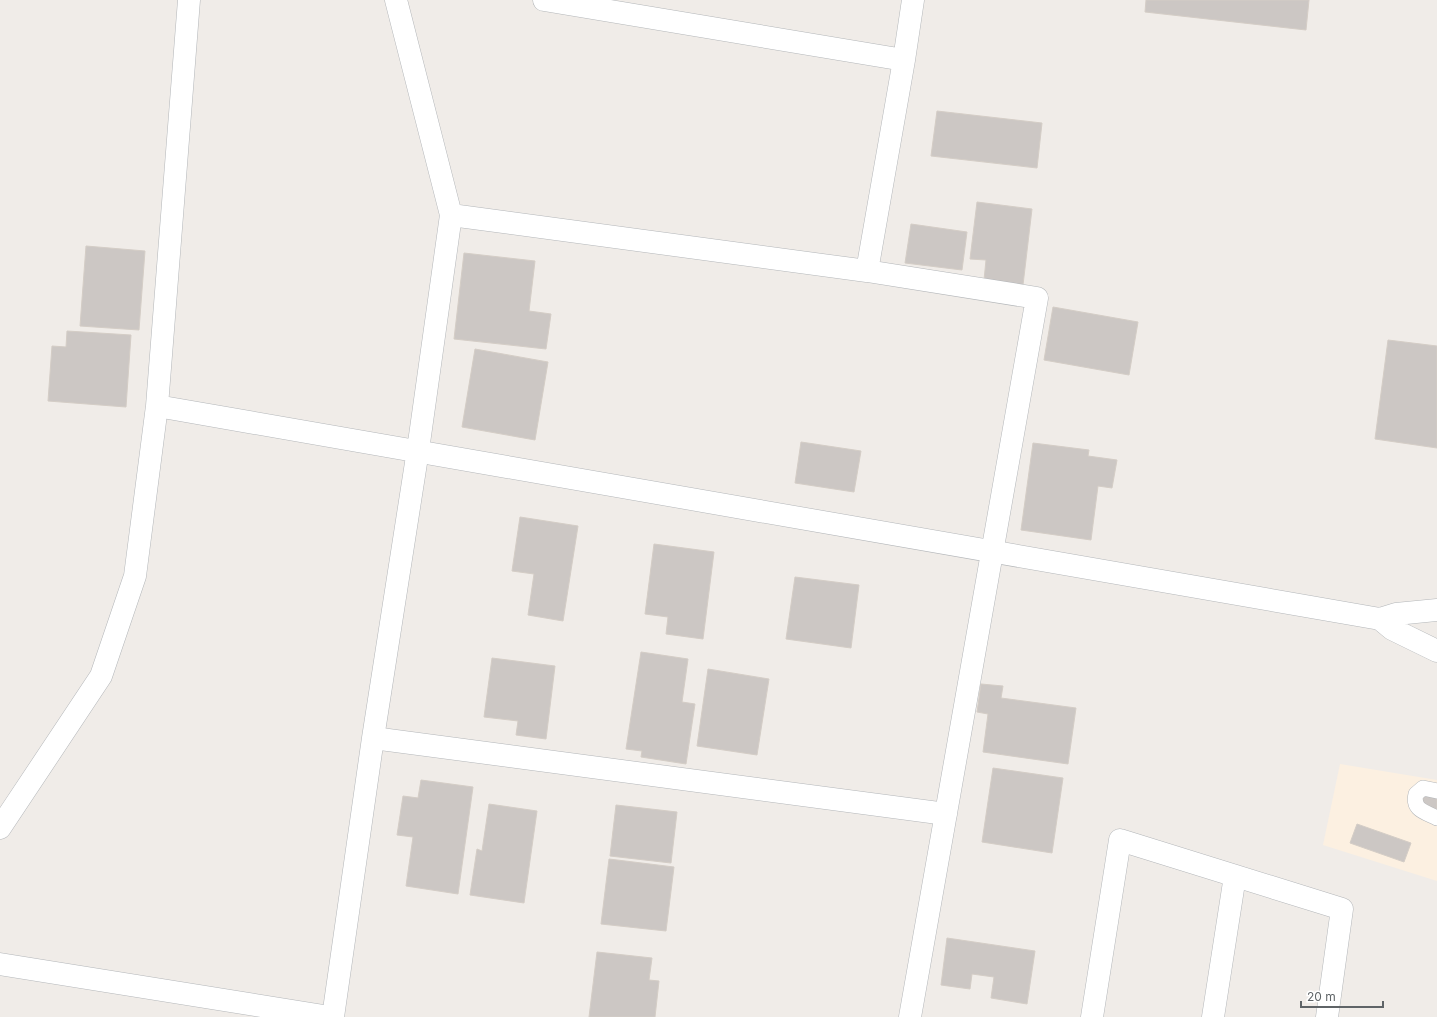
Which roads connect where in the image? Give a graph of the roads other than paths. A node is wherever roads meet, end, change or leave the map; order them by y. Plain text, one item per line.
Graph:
1 (189, 0) edge
2 (396, 0) edge
3 (544, 0) edge
4 (913, 0) edge
5 (904, 60) junction
6 (451, 214) junction
7 (867, 271) junction
8 (157, 406) junction
9 (418, 450) junction
10 (992, 551) junction
11 (1437, 610) edge
12 (1380, 619) junction
13 (1437, 651) edge
14 (373, 738) junction
15 (1437, 791) edge
16 (946, 814) junction
17 (1437, 818) edge
18 (0, 828) edge
19 (1235, 876) junction
20 (0, 964) edge
21 (330, 1017) edge
22 (334, 1017) edge
23 (910, 1017) edge
24 (1092, 1017) edge
25 (1213, 1017) edge
26 (1327, 1017) edge

1 - 8 street
2 - 6 street
3 - 5 street
4 - 5 street
5 - 7 street
6 - 7 street
6 - 9 street
7 - 10 street
8 - 9 street
8 - 18 street
9 - 10 street
9 - 14 street
10 - 12 street
10 - 16 street
11 - 12 street
12 - 13 street
14 - 16 street
14 - 22 street
15 - 17 lane
16 - 23 street
19 - 24 street
19 - 25 street
19 - 26 street
20 - 21 street

